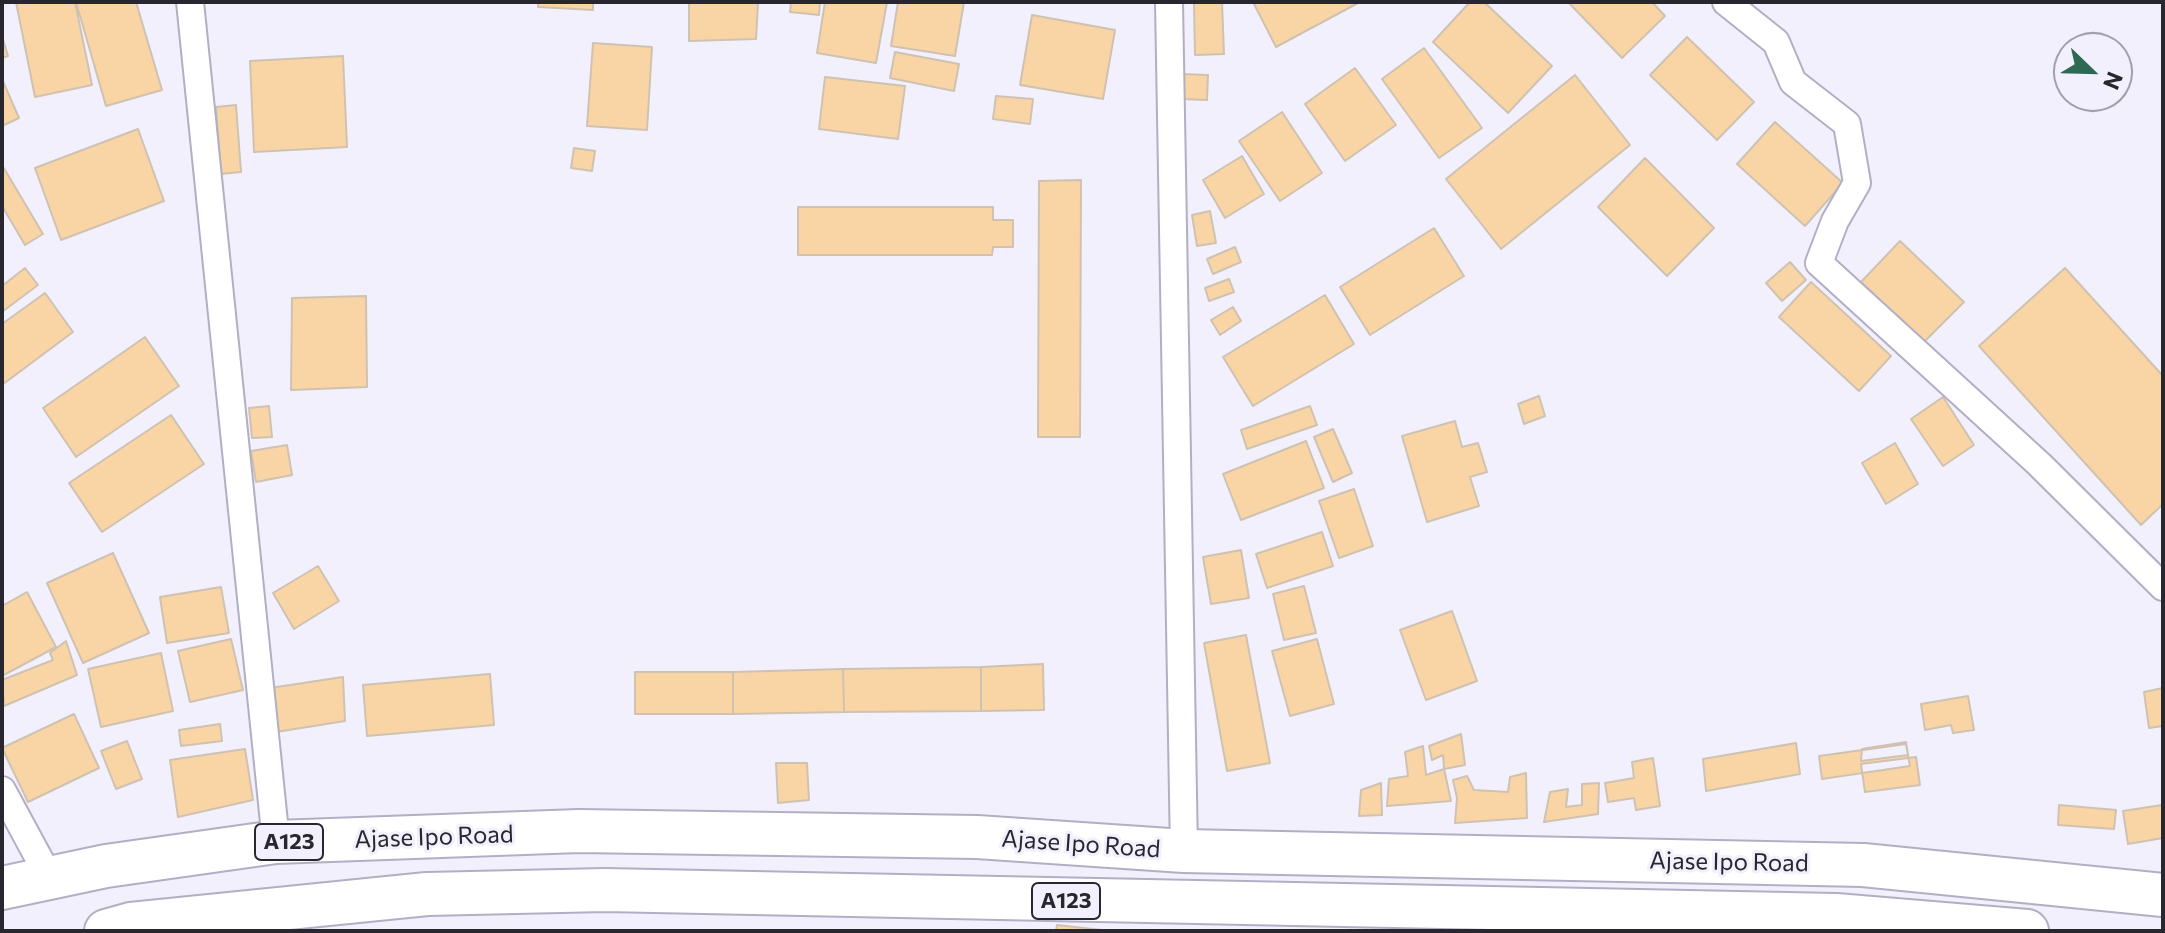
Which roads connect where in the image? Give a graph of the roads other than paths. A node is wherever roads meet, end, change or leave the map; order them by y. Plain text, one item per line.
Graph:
1 (190, 2) edge
2 (1169, 2) edge
3 (1726, 2) edge
4 (2163, 587) edge
5 (2, 790) edge
6 (276, 842) junction
7 (1184, 851) junction
8 (49, 877) junction
9 (2, 888) edge
10 (2163, 895) edge
11 (308, 918) edge
12 (106, 931) edge
13 (2027, 931) edge

1 - 6 street
2 - 7 street
3 - 4 street
5 - 8 street
6 - 7 highway, Ajase Ipo Road / A123
6 - 8 highway, Ajase Ipo Road / A123
7 - 10 highway, Ajase Ipo Road / A123
8 - 9 highway, Ajase Ipo Road / A123
11 - 12 highway, A123
11 - 13 highway, A123

